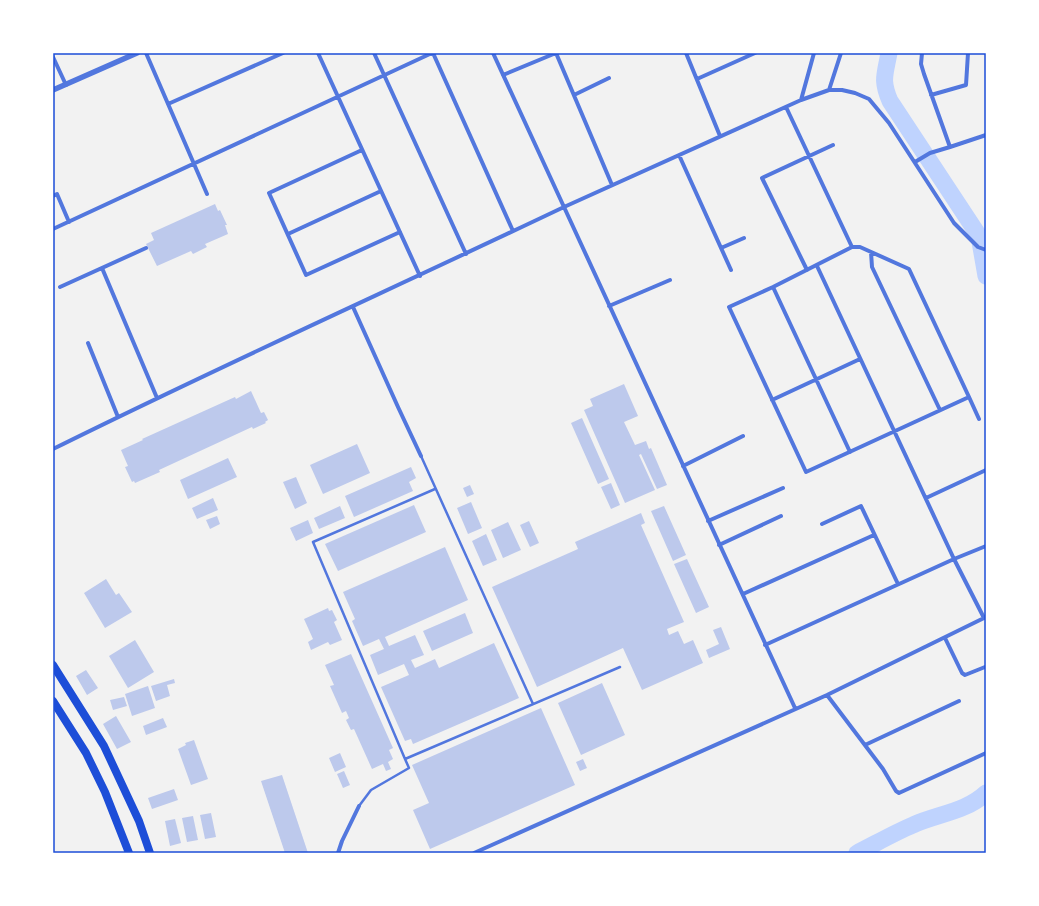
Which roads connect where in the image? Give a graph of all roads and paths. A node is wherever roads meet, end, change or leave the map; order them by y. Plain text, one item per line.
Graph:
1 (137, 53) edge
2 (146, 53) edge
3 (283, 53) edge
4 (318, 53) edge
5 (374, 53) edge
6 (432, 53) edge
7 (493, 53) edge
8 (686, 53) edge
9 (754, 53) edge
10 (814, 53) edge
11 (841, 53) edge
12 (922, 53) edge
13 (968, 53) edge
14 (53, 57) edge
15 (384, 75) junction
16 (503, 75) junction
17 (610, 78) dead end
18 (697, 79) junction
19 (66, 85) junction
20 (53, 90) edge
21 (829, 90) junction
22 (574, 95) junction
23 (931, 96) junction
24 (337, 97) junction
25 (801, 100) junction
26 (168, 104) junction
27 (786, 107) junction
28 (986, 135) edge
29 (720, 136) junction
30 (833, 145) dead end
31 (950, 147) junction
32 (362, 150) junction
33 (679, 155) junction
34 (808, 157) junction
35 (915, 162) junction
36 (194, 163) junction
37 (612, 185) junction
38 (381, 191) junction
39 (207, 194) dead end
40 (53, 196) edge
41 (564, 207) junction
42 (69, 222) junction
43 (53, 229) edge
44 (513, 231) junction
45 (400, 232) junction
46 (288, 234) junction
47 (744, 238) dead end
48 (852, 247) junction
49 (146, 248) dead end
50 (721, 248) junction
51 (986, 250) edge
52 (871, 252) junction
53 (466, 254) junction
54 (817, 266) junction
55 (102, 268) junction
56 (732, 270) dead end
57 (807, 270) junction
58 (420, 276) junction
59 (670, 280) dead end
60 (60, 287) dead end
61 (773, 287) junction
62 (609, 306) junction
63 (353, 307) junction
64 (88, 343) dead end
65 (860, 359) junction
66 (816, 379) junction
67 (969, 397) junction
68 (157, 398) junction
69 (772, 400) junction
70 (940, 410) junction
71 (118, 417) junction
72 (979, 419) dead end
73 (894, 432) junction
74 (743, 436) dead end
75 (53, 449) edge
76 (850, 452) junction
77 (421, 456) joint
78 (683, 466) junction
79 (986, 470) edge
80 (783, 488) dead end
81 (436, 489) junction
82 (926, 498) junction
83 (781, 516) dead end
84 (708, 521) junction
85 (822, 524) dead end
86 (874, 535) junction
87 (719, 545) junction
88 (986, 546) edge
89 (954, 559) junction
90 (898, 584) junction
91 (743, 594) junction
92 (986, 609) edge
93 (981, 612) junction
94 (945, 638) junction
95 (765, 645) junction
96 (53, 664) edge
97 (620, 667) dead end
98 (985, 667) dead end
99 (827, 695) junction
100 (53, 701) edge
101 (959, 701) dead end
102 (534, 704) junction
103 (795, 708) junction
104 (865, 745) junction
105 (986, 753) edge
106 (405, 759) junction
107 (359, 806) joint
108 (129, 853) edge
109 (150, 853) edge
110 (338, 853) edge
111 (474, 853) edge

1 - 19 street
2 - 26 street
3 - 26 street
4 - 24 street
5 - 15 street
6 - 15 street
6 - 44 street
7 - 16 street
8 - 18 street
9 - 18 street
10 - 25 street
11 - 21 street
12 - 23 street
13 - 23 street
14 - 19 street
15 - 24 street
15 - 53 street
16 - 22 street
16 - 41 street
17 - 22 street
18 - 29 street
19 - 20 street
21 - 25 street
21 - 35 street
22 - 37 street
23 - 31 street
24 - 32 street
24 - 36 street
25 - 27 street
26 - 36 street
27 - 29 street
27 - 34 street
28 - 31 street
29 - 33 street
30 - 34 street
31 - 35 street
32 - 38 street
32 - 46 street
33 - 37 street
33 - 50 street
34 - 48 street
34 - 57 street
35 - 51 street
36 - 39 street
36 - 42 street
37 - 41 street
38 - 45 street
38 - 46 street
40 - 42 street
41 - 44 street
41 - 62 street
42 - 43 street
44 - 53 street
45 - 46 street
45 - 58 street
47 - 50 street
48 - 52 street
48 - 54 street
49 - 55 street
50 - 56 street
52 - 67 street
52 - 70 street
53 - 58 street
54 - 57 street
54 - 65 street
55 - 60 street
55 - 68 street
57 - 61 street
58 - 63 street
59 - 62 street
61 - 66 street
61 - 69 street
62 - 78 street
63 - 68 street
63 - 77 street
64 - 71 street
65 - 66 street
65 - 73 street
66 - 69 street
66 - 76 street
67 - 70 street
67 - 72 street
68 - 71 street
69 - 76 street
70 - 73 street
71 - 75 street
73 - 76 street
73 - 82 street
74 - 78 street
77 - 81 lane
78 - 84 street
79 - 82 street
80 - 84 street
81 - 102 lane
81 - 106 lane
82 - 89 street
83 - 87 street
84 - 87 street
85 - 86 street
86 - 90 street
86 - 91 street
87 - 91 street
88 - 89 street
89 - 90 street
89 - 93 street
90 - 95 street
91 - 95 street
92 - 93 street
93 - 94 street
94 - 98 street
94 - 99 street
95 - 103 street
96 - 109 highway
97 - 102 lane
99 - 103 street
99 - 104 street
100 - 108 highway
101 - 104 street
102 - 106 lane
103 - 111 street
104 - 105 street
106 - 107 lane
107 - 110 street

